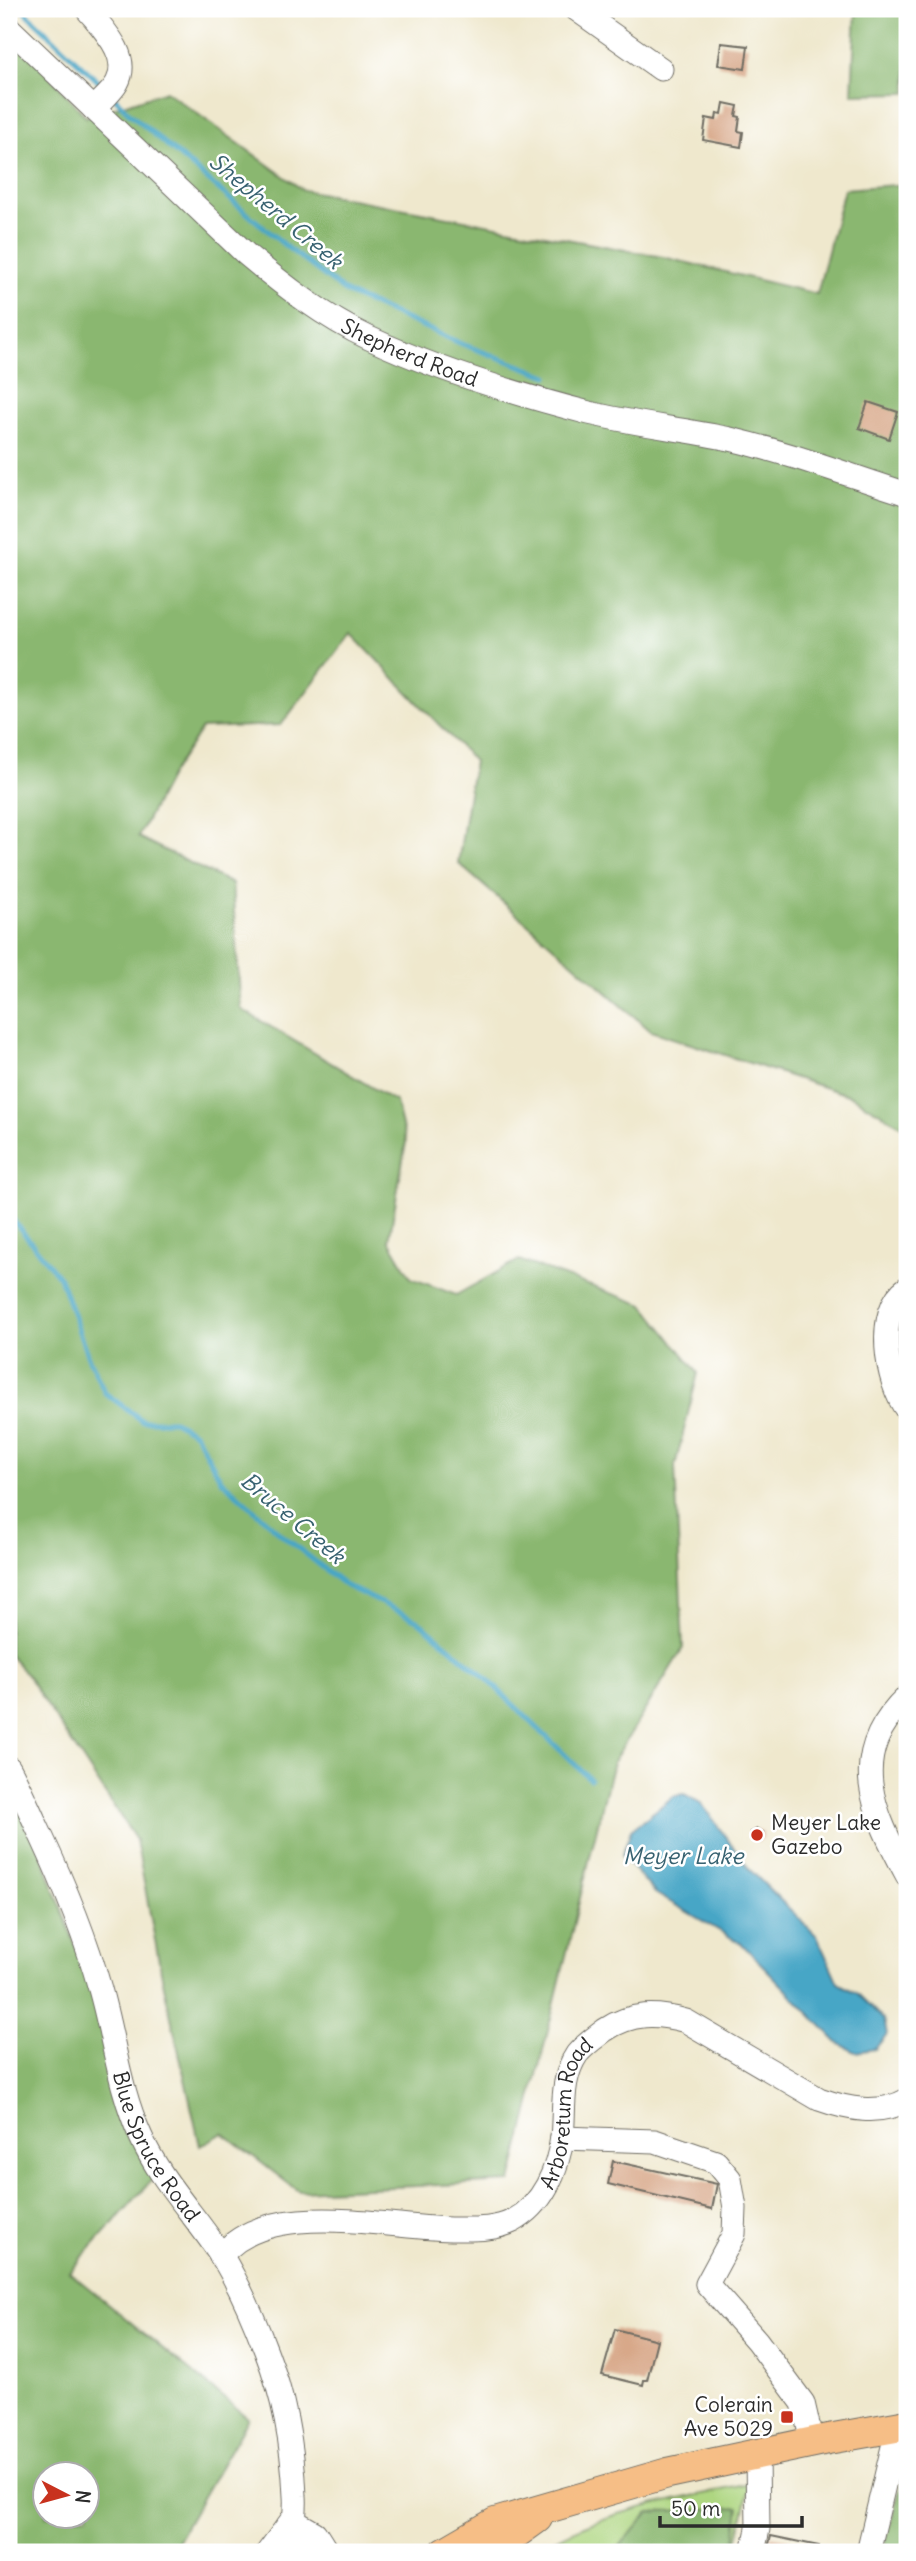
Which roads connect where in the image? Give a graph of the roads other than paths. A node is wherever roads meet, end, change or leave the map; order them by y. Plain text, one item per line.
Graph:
1 (87, 9) edge
2 (576, 9) edge
3 (9, 28) edge
4 (661, 69) dead end
5 (94, 109) junction
6 (907, 494) edge
7 (907, 1288) edge
8 (907, 1410) edge
9 (907, 1697) edge
10 (9, 1769) edge
11 (907, 1875) edge
12 (907, 2100) edge
13 (562, 2138) junction
14 (221, 2256) junction
15 (903, 2425) edge
16 (812, 2442) junction
17 (757, 2454) junction
18 (552, 2507) junction
19 (292, 2520) junction
20 (268, 2552) edge
21 (301, 2552) edge
22 (327, 2552) edge
23 (444, 2552) edge
24 (490, 2552) edge
25 (753, 2552) edge
26 (868, 2552) edge

1 - 5 street
2 - 4 street
3 - 5 street, Shepherd Road
5 - 6 street, Shepherd Road
7 - 8 street
9 - 11 street
10 - 14 street, Blue Spruce Road
12 - 13 street, Arboretum Road
13 - 14 street, Arboretum Road
13 - 16 street
14 - 19 street, Blue Spruce Road
15 - 16 main road
15 - 26 street
16 - 17 main road
17 - 18 main road
17 - 25 street
18 - 23 main road
18 - 24 main road
19 - 20 street
19 - 21 street, Blue Spruce Road
19 - 22 street

